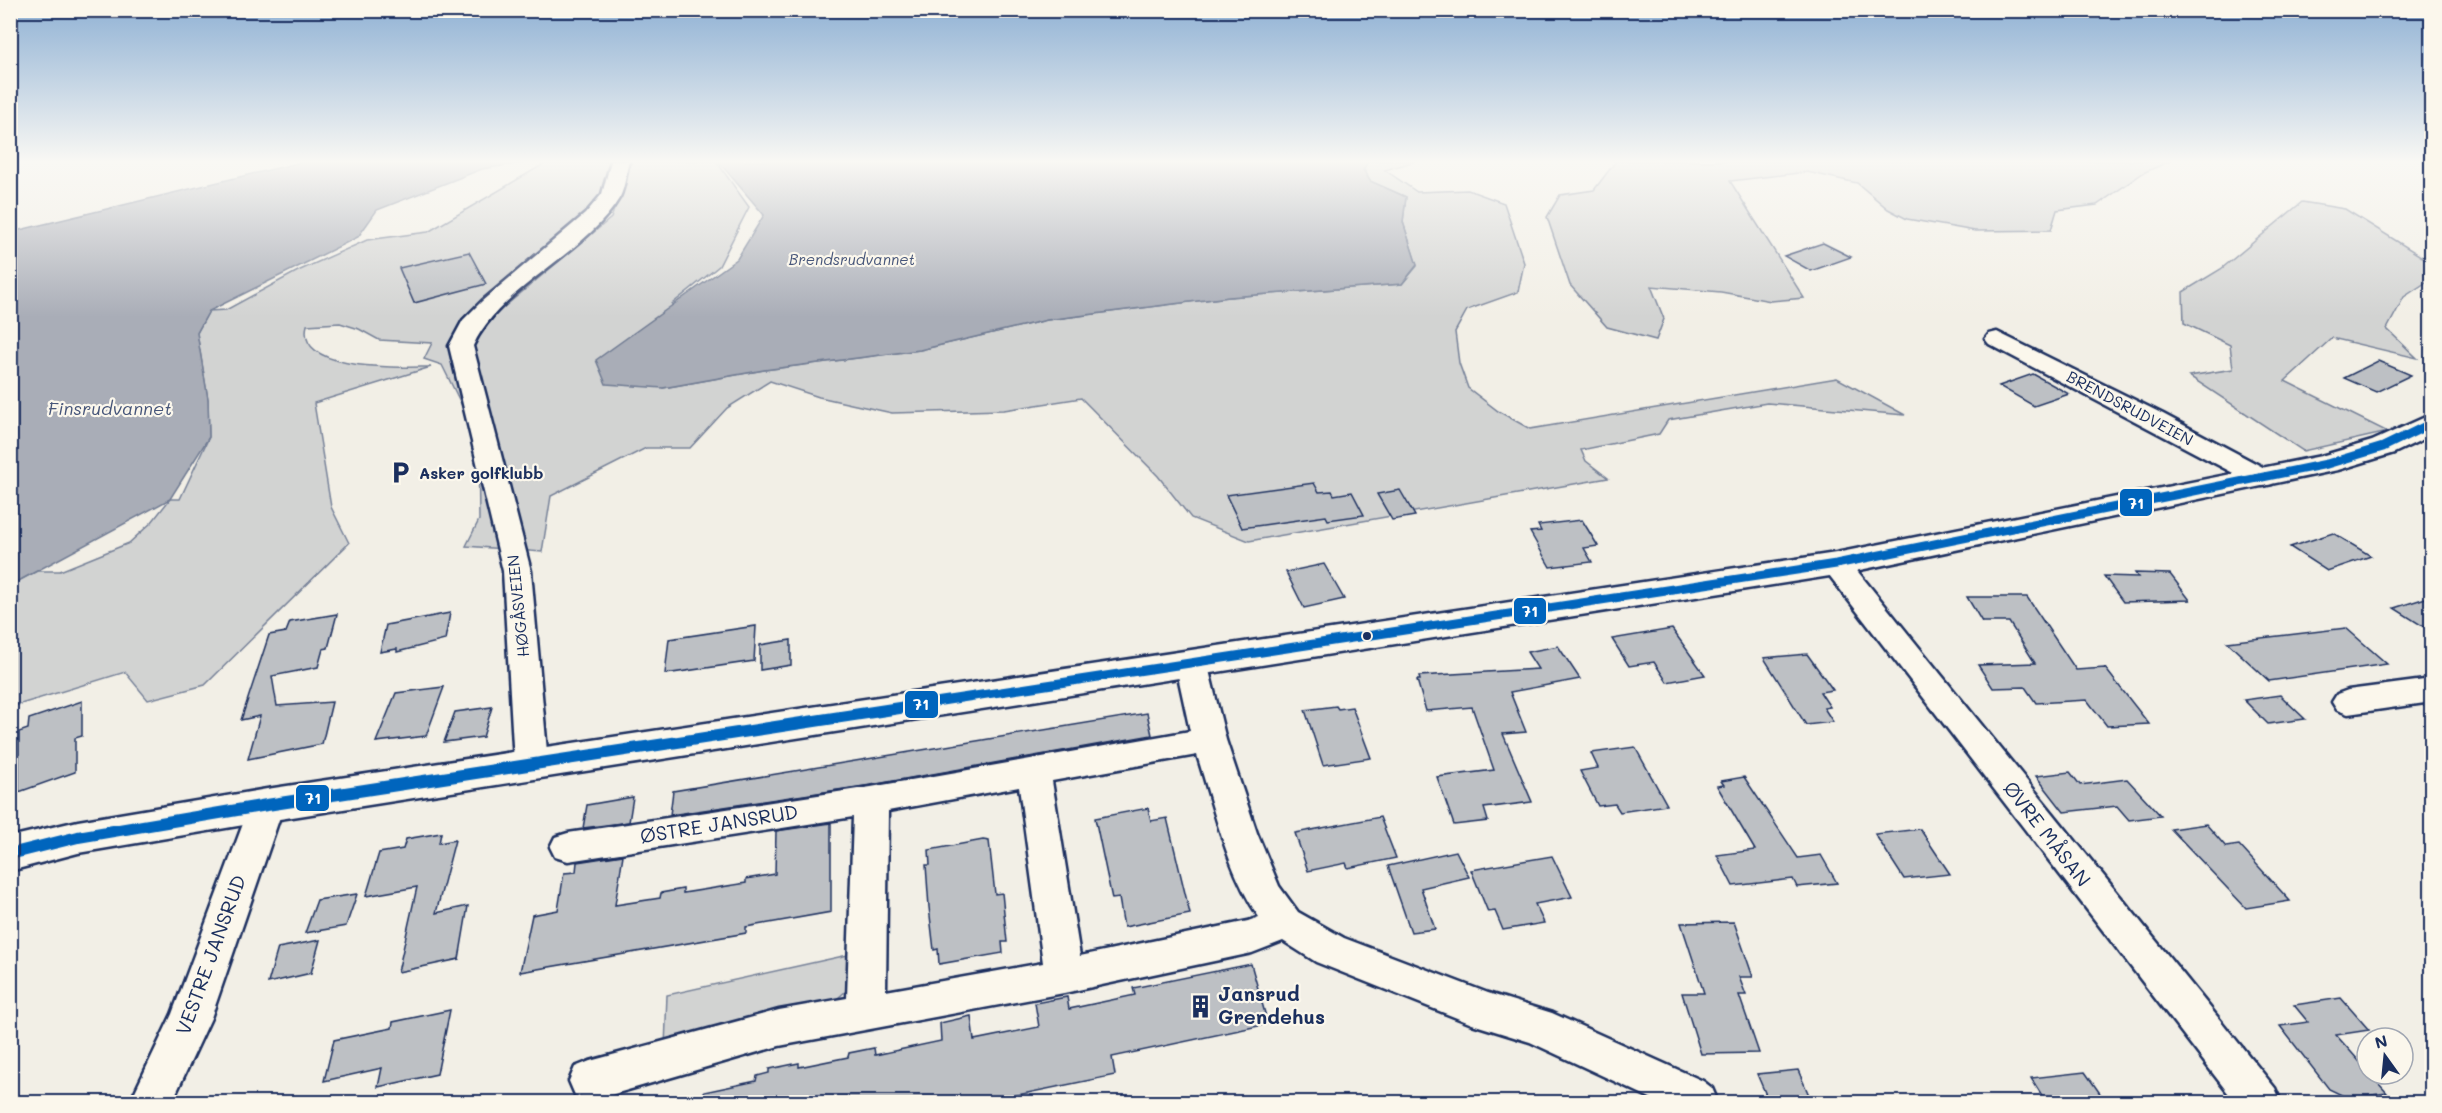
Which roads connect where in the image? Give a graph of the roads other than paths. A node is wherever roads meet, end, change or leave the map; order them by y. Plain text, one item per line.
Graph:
1 (596, 213) edge
2 (1997, 339) dead end
3 (2432, 423) edge
4 (2263, 478) junction
5 (1836, 564) junction
6 (1191, 662) junction
7 (2432, 690) edge
8 (2348, 702) dead end
9 (1209, 740) junction
10 (531, 763) junction
11 (1034, 772) junction
12 (871, 801) junction
13 (267, 805) junction
14 (568, 847) dead end
15 (10, 854) edge
16 (1285, 923) junction
17 (1064, 976) junction
18 (866, 1011) junction
19 (590, 1081) dead end
20 (151, 1102) edge
21 (1697, 1102) edge
22 (2260, 1102) edge

1 - 10 street, HØGÅSVEIEN
2 - 4 street, BRENDSRUDVEIEN
3 - 4 main road
4 - 5 main road
5 - 6 main road
5 - 22 street, ØVRE MÅSAN
6 - 9 street
6 - 10 main road
7 - 8 street
9 - 11 street, ØSTRE JANSRUD
9 - 16 street
10 - 13 main road
11 - 12 street, ØSTRE JANSRUD
11 - 17 street
12 - 14 street, ØSTRE JANSRUD
12 - 18 street
13 - 15 main road
13 - 20 street, VESTRE JANSRUD
16 - 17 street
16 - 21 street
17 - 18 street
18 - 19 street

